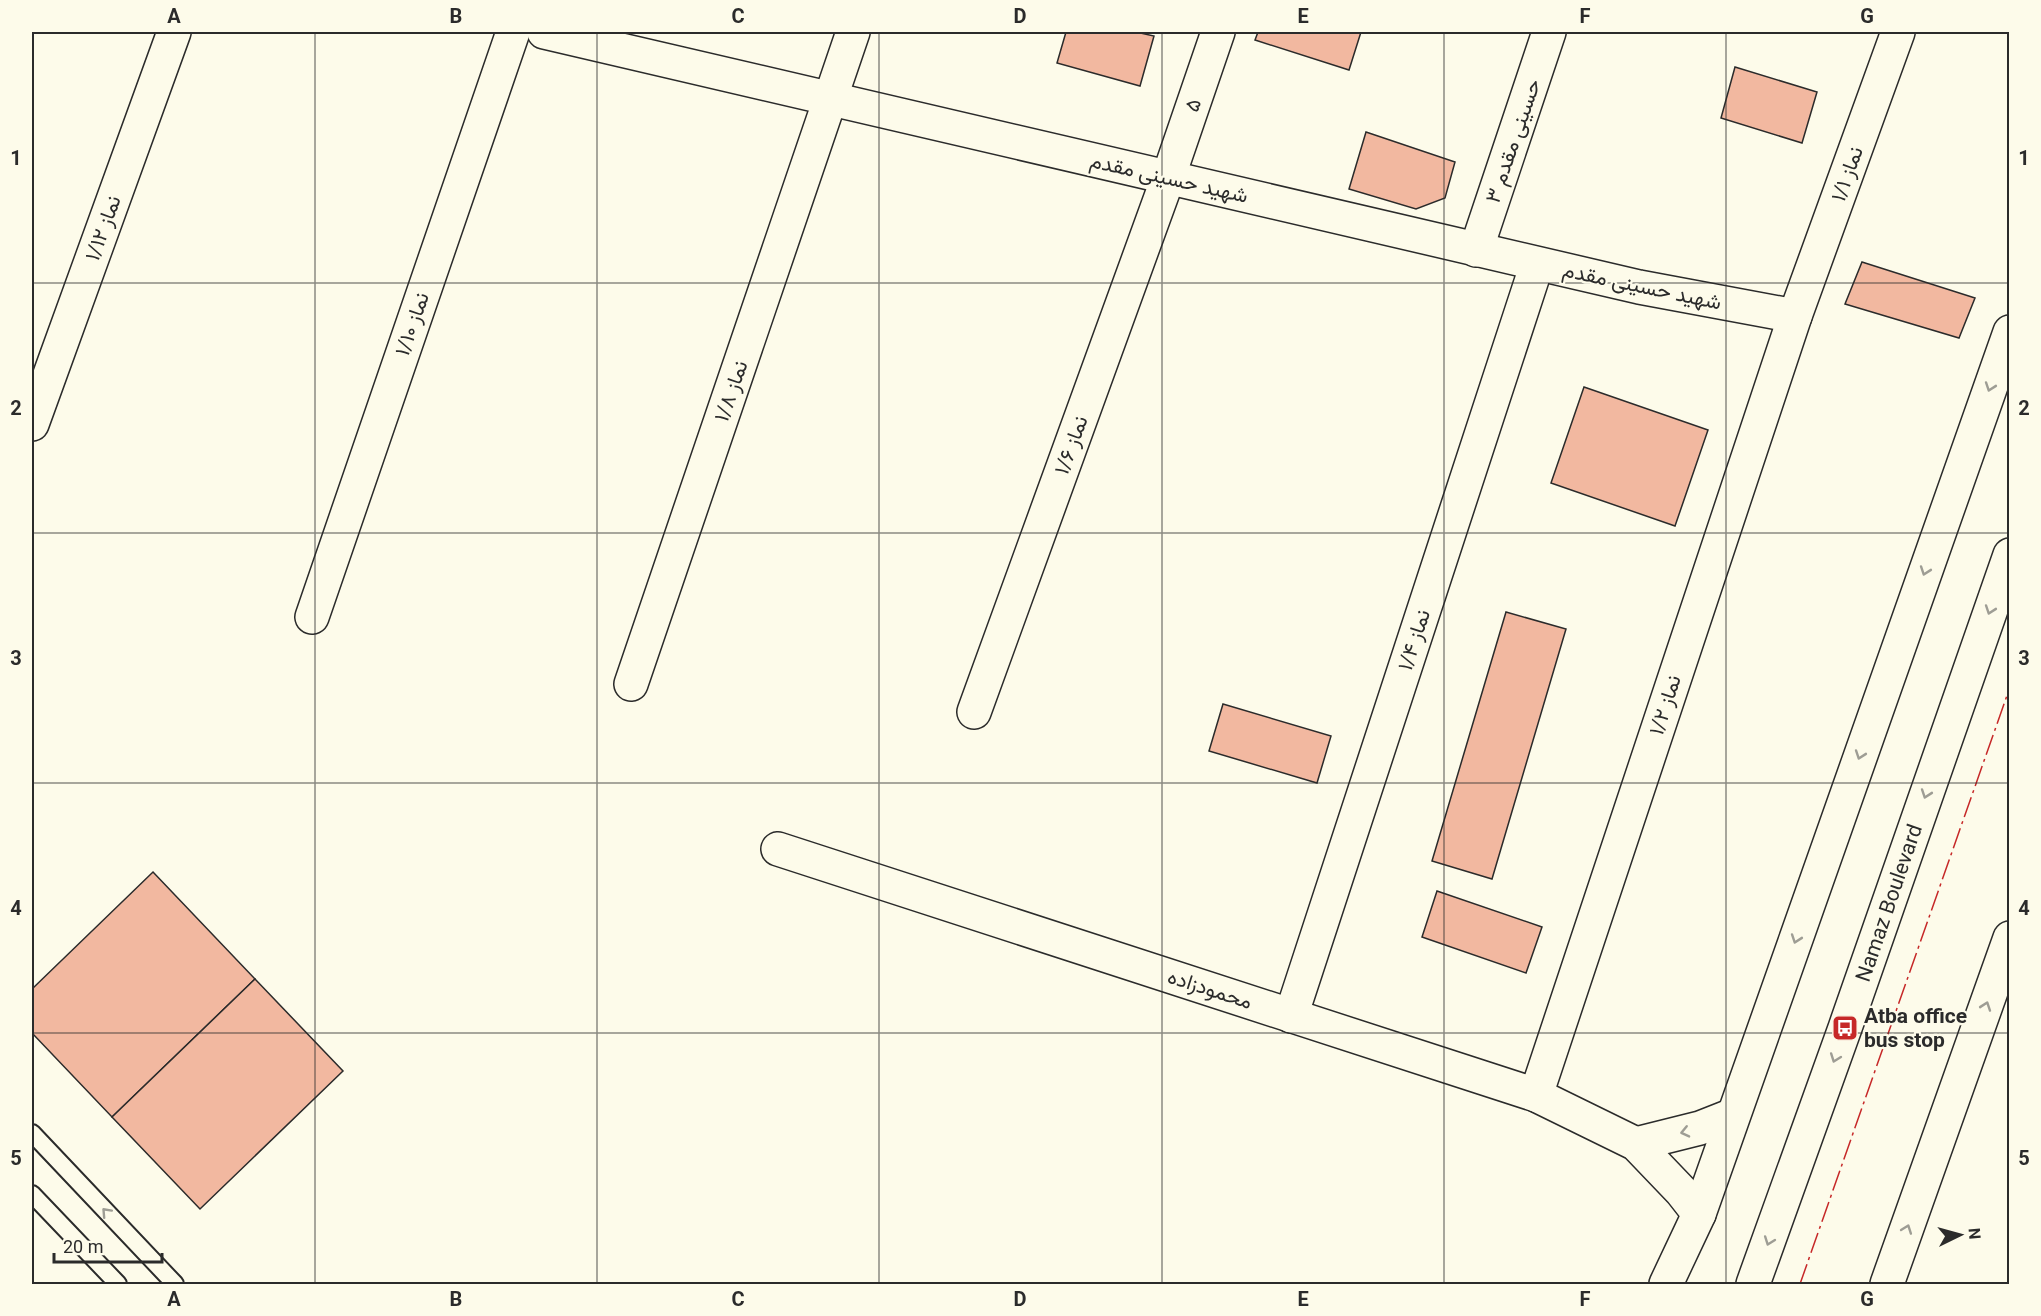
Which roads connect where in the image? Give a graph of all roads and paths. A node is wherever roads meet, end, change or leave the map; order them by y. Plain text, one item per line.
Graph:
1 (174, 32) edge
2 (513, 32) edge
3 (544, 32) edge
4 (853, 32) edge
5 (1218, 32) edge
6 (1550, 32) edge
7 (1898, 32) edge
8 (830, 99) junction
9 (1168, 178) junction
10 (1476, 250) junction
11 (1537, 264) junction
12 (1795, 316) junction
13 (2010, 332) edge
14 (32, 424) edge
15 (2010, 555) edge
16 (312, 617) dead end
17 (632, 684) dead end
18 (974, 712) dead end
19 (778, 849) dead end
20 (2010, 938) edge
21 (1291, 1016) junction
22 (1536, 1095) junction
23 (1733, 1115) junction
24 (32, 1133) edge
25 (1635, 1144) junction
26 (32, 1194) edge
27 (1699, 1215) junction
28 (118, 1284) edge
29 (175, 1284) edge
30 (1666, 1284) edge
31 (1753, 1284) edge
32 (1887, 1284) edge

1 - 14 street, نماز ۱/۱۲
2 - 16 street, نماز ۱/۱۰
3 - 8 street, شهید حسینی مقدم
4 - 8 street, نماز ۱/۸
5 - 9 street, ۵
6 - 10 street, حسینی مقدم ۳
7 - 12 street, نماز ۱/۱
8 - 9 street, شهید حسینی مقدم
8 - 17 street, نماز ۱/۸
9 - 10 street, شهید حسینی مقدم
9 - 18 street, نماز ۱/۶
10 - 11 street, شهید حسینی مقدم
11 - 12 street, شهید حسینی مقدم
11 - 21 street, نماز ۱/۴
12 - 22 street, نماز ۱/۲
13 -> 23 street
15 -> 31 street, Namaz Boulevard
19 - 21 street, محمودزاده
32 -> 20 street
21 - 22 street, محمودزاده
22 - 25 street, محمودزاده
23 -> 25 street
23 - 27 street
29 -> 24 lane
25 - 27 street, محمودزاده
26 - 28 lane
27 - 30 street

